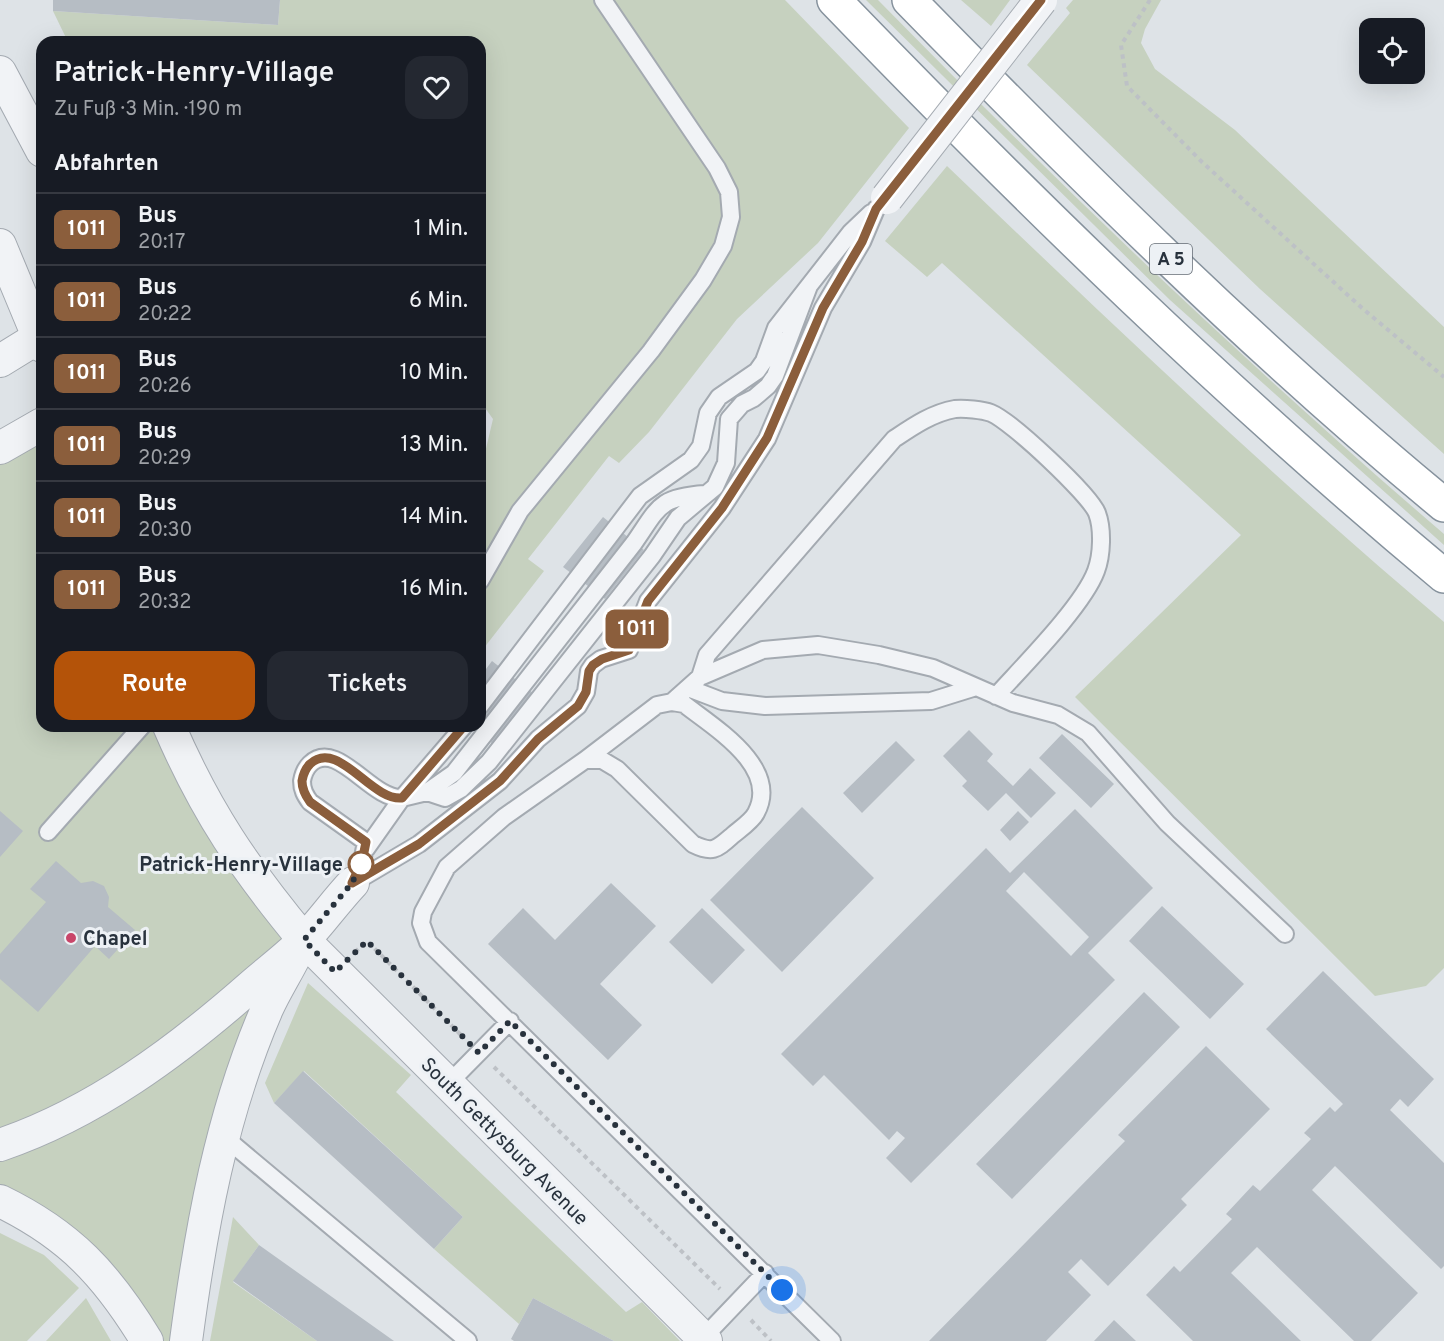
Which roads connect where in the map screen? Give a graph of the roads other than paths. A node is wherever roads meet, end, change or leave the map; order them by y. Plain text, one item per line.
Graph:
1 (603, 0) edge
2 (834, 0) edge
3 (909, 0) edge
4 (1041, 0) edge
5 (0, 72) edge
6 (36, 140) edge
7 (882, 204) junction
8 (0, 245) edge
9 (808, 286) junction
10 (36, 332) edge
11 (36, 344) edge
12 (0, 361) edge
13 (36, 427) edge
14 (0, 448) edge
15 (1444, 505) edge
16 (486, 571) edge
17 (1444, 576) edge
18 (694, 683) junction
19 (976, 687) junction
20 (996, 696) junction
21 (486, 698) edge
22 (672, 702) junction
23 (137, 732) edge
24 (172, 732) edge
25 (459, 732) edge
26 (585, 760) junction
27 (402, 798) junction
28 (48, 832) dead end
29 (366, 849) junction
30 (352, 883) junction
31 (1285, 934) dead end
32 (304, 940) junction
33 (510, 1021) junction
34 (448, 1084) junction
35 (223, 1136) junction
36 (0, 1145) edge
37 (0, 1201) edge
38 (765, 1273) junction
39 (705, 1340) edge
40 (147, 1341) edge
41 (186, 1341) edge
42 (468, 1341) edge
43 (832, 1341) edge

1 - 16 lane
2 - 17 highway, A 5
3 - 15 highway, A 5
4 - 7 street, bridge
5 - 6 street
7 - 9 lane
7 - 30 lane
8 - 10 street
9 - 21 lane
9 - 27 lane
11 - 12 street
13 - 14 street
18 - 19 lane
18 - 19 lane
18 - 20 lane
18 - 22 lane
19 - 20 lane
20 - 31 lane
22 - 26 lane
22 - 26 lane
23 - 28 lane
24 - 32 street, South Gettysburg Avenue
25 - 27 lane
26 - 33 lane
27 - 29 lane
27 - 29 lane
29 - 30 lane
30 - 32 street
32 - 34 street, South Gettysburg Avenue
32 - 35 street
32 - 36 street
33 - 34 lane
33 - 38 lane
34 - 39 street, South Gettysburg Avenue
35 - 41 street
35 - 42 lane
37 - 40 street
38 - 39 lane
38 - 43 lane

